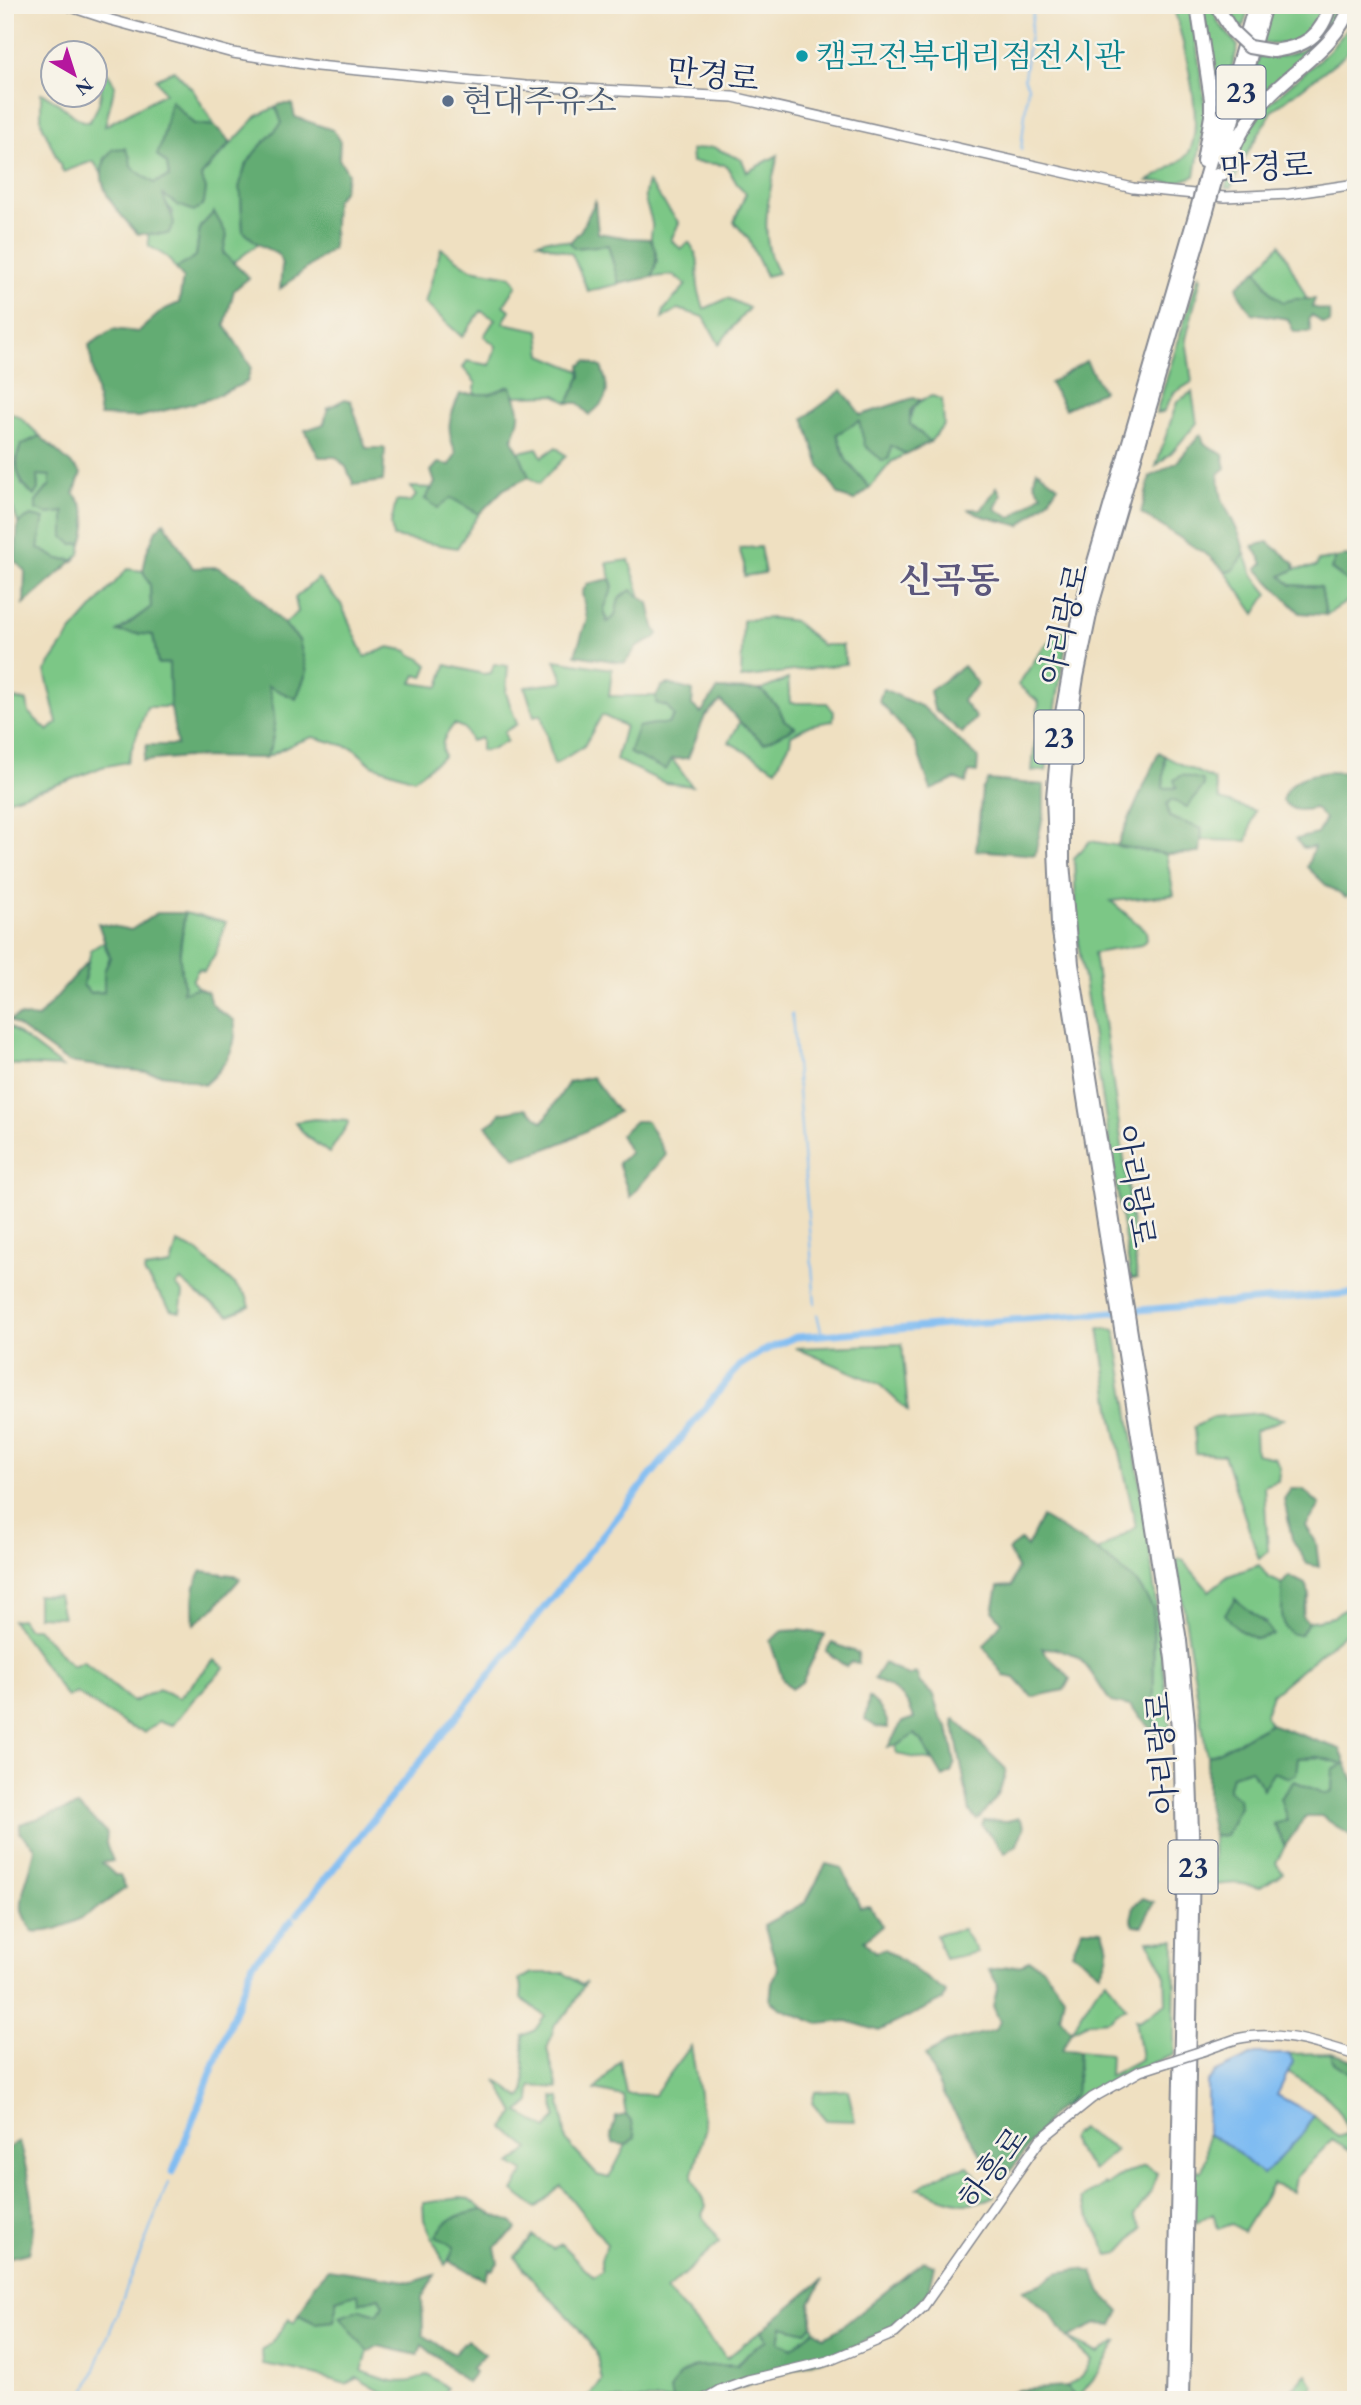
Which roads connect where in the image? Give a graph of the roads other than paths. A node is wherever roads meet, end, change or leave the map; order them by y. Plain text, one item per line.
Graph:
1 (65, 5) edge
2 (1197, 5) edge
3 (1216, 5) edge
4 (1255, 5) edge
5 (1265, 5) edge
6 (1330, 5) edge
7 (1350, 5) edge
8 (1211, 176) junction
9 (1356, 184) edge
10 (1128, 1340) junction
11 (1356, 2055) edge
12 (704, 2400) edge
13 (1173, 2400) edge
14 (1182, 2400) edge

1 - 9 street, 만경로
2 - 8 highway
3 - 6 highway, bridge
4 - 8 highway, 아리랑로 / 23
5 - 8 highway, 아리랑로 / 23
7 - 8 highway
8 - 10 highway, 아리랑로 / 23, bridge
10 - 13 highway, 아리랑로 / 23
10 - 14 highway, 아리랑로 / 23
11 - 12 street, 하흥로, bridge

